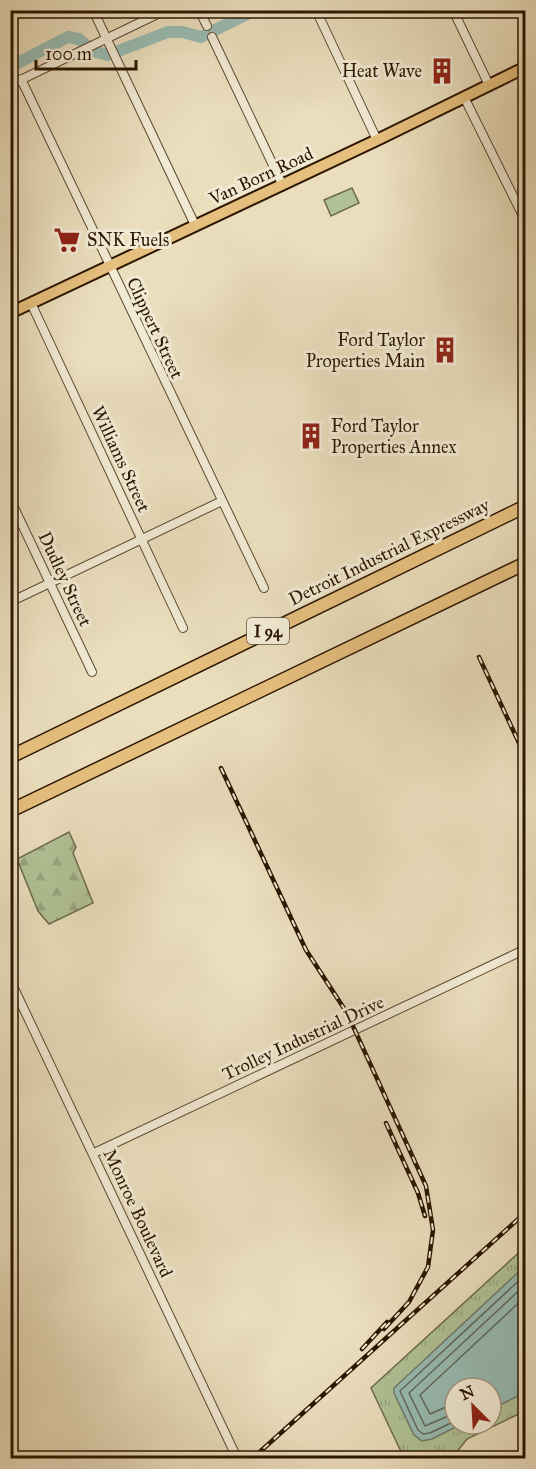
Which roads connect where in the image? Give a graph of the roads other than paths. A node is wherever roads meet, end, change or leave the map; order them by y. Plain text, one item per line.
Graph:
1 (93, 10) edge
2 (166, 10) edge
3 (199, 10) edge
4 (316, 10) edge
5 (453, 10) edge
6 (207, 26) dead end
7 (212, 37) dead end
8 (107, 39) junction
9 (525, 67) edge
10 (21, 79) junction
11 (10, 85) edge
12 (489, 85) junction
13 (464, 97) junction
14 (377, 140) junction
15 (282, 183) junction
16 (525, 222) edge
17 (195, 225) junction
18 (110, 266) junction
19 (10, 297) edge
20 (31, 303) junction
21 (14, 311) edge
22 (10, 499) edge
23 (222, 501) junction
24 (525, 506) edge
25 (141, 539) junction
26 (525, 563) edge
27 (50, 583) junction
28 (264, 588) dead end
29 (10, 602) edge
30 (183, 628) dead end
31 (92, 672) dead end
32 (10, 757) edge
33 (10, 811) edge
34 (525, 949) edge
35 (10, 980) edge
36 (93, 1153) junction
37 (237, 1458) edge

1 - 8 street
2 - 8 street
3 - 6 street
4 - 14 street
5 - 12 street
7 - 15 street
8 - 10 street
8 - 17 street
9 - 12 main road, Van Born Road
10 - 11 street
10 - 18 street, Clippert Street
12 - 13 main road, Van Born Road
13 - 14 main road, Van Born Road
13 - 16 street
14 - 15 main road, Van Born Road
15 - 17 main road, Van Born Road
17 - 18 main road, Van Born Road
18 - 20 main road, Van Born Road
18 - 23 street, Clippert Street
19 - 21 street
20 - 21 main road, Van Born Road
20 - 25 street, Williams Street
22 - 27 street, Dudley Street
23 - 25 street
23 - 28 street, Clippert Street
24 - 32 highway, Detroit Industrial Expressway / I 94
25 - 27 street
25 - 30 street, Williams Street
26 - 33 highway
27 - 29 street
27 - 31 street, Dudley Street
34 - 36 street, Trolley Industrial Drive
35 - 36 street, Monroe Boulevard
36 - 37 street, Monroe Boulevard

